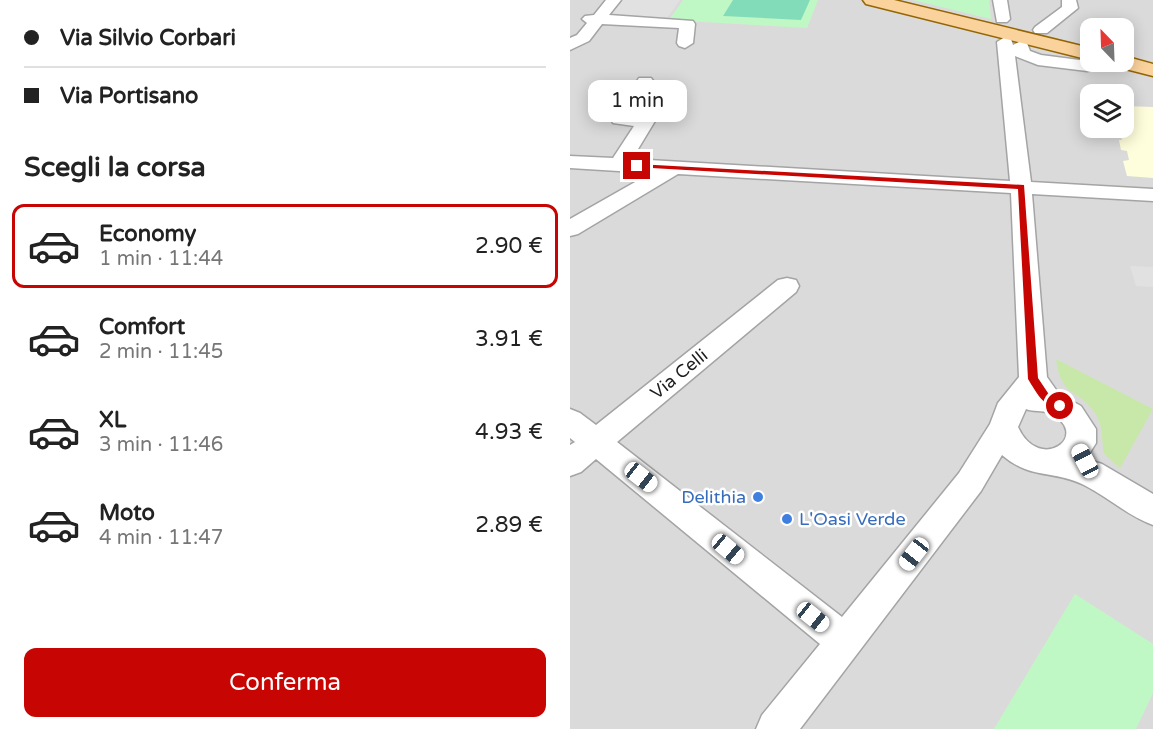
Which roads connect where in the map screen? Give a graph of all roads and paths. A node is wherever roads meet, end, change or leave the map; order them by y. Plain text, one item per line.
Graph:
1 (606, 0) edge
2 (613, 0) edge
3 (872, 0) edge
4 (893, 0) edge
5 (1000, 0) edge
6 (1070, 0) edge
7 (594, 19) junction
8 (1002, 19) dead end
9 (1041, 30) dead end
10 (570, 43) edge
11 (676, 49) dead end
12 (1080, 53) edge
13 (1080, 54) edge
14 (1080, 56) edge
15 (1134, 60) edge
16 (1134, 65) edge
17 (1153, 65) edge
18 (1153, 70) edge
19 (645, 82) dead end
20 (570, 162) edge
21 (619, 165) junction
22 (674, 168) junction
23 (1021, 187) junction
24 (1153, 195) edge
25 (570, 228) edge
26 (788, 286) dead end
27 (1041, 390) junction
28 (1009, 416) junction
29 (570, 421) edge
30 (596, 442) junction
31 (1042, 461) junction
32 (1085, 461) junction
33 (570, 463) edge
34 (970, 482) junction
35 (1153, 510) edge
36 (845, 642) junction
37 (776, 729) edge

1 - 7 street
2 - 7 street
3 - 13 main road
4 - 12 main road
5 - 8 street
6 - 9 street
7 - 10 street
7 - 11 street
14 - 23 street
15 - 17 main road
16 - 18 main road
19 - 21 street
20 - 21 street
21 - 22 street
22 - 23 street
22 - 25 street
23 - 24 street
23 - 27 street
26 - 30 street, Via Celli
27 - 28 street
27 - 32 street
28 - 31 street
28 - 34 street
29 - 30 street
30 - 33 street, Via Celli
30 - 36 street
31 - 32 street
31 - 34 street
32 - 35 street
34 - 36 street
36 - 37 street

